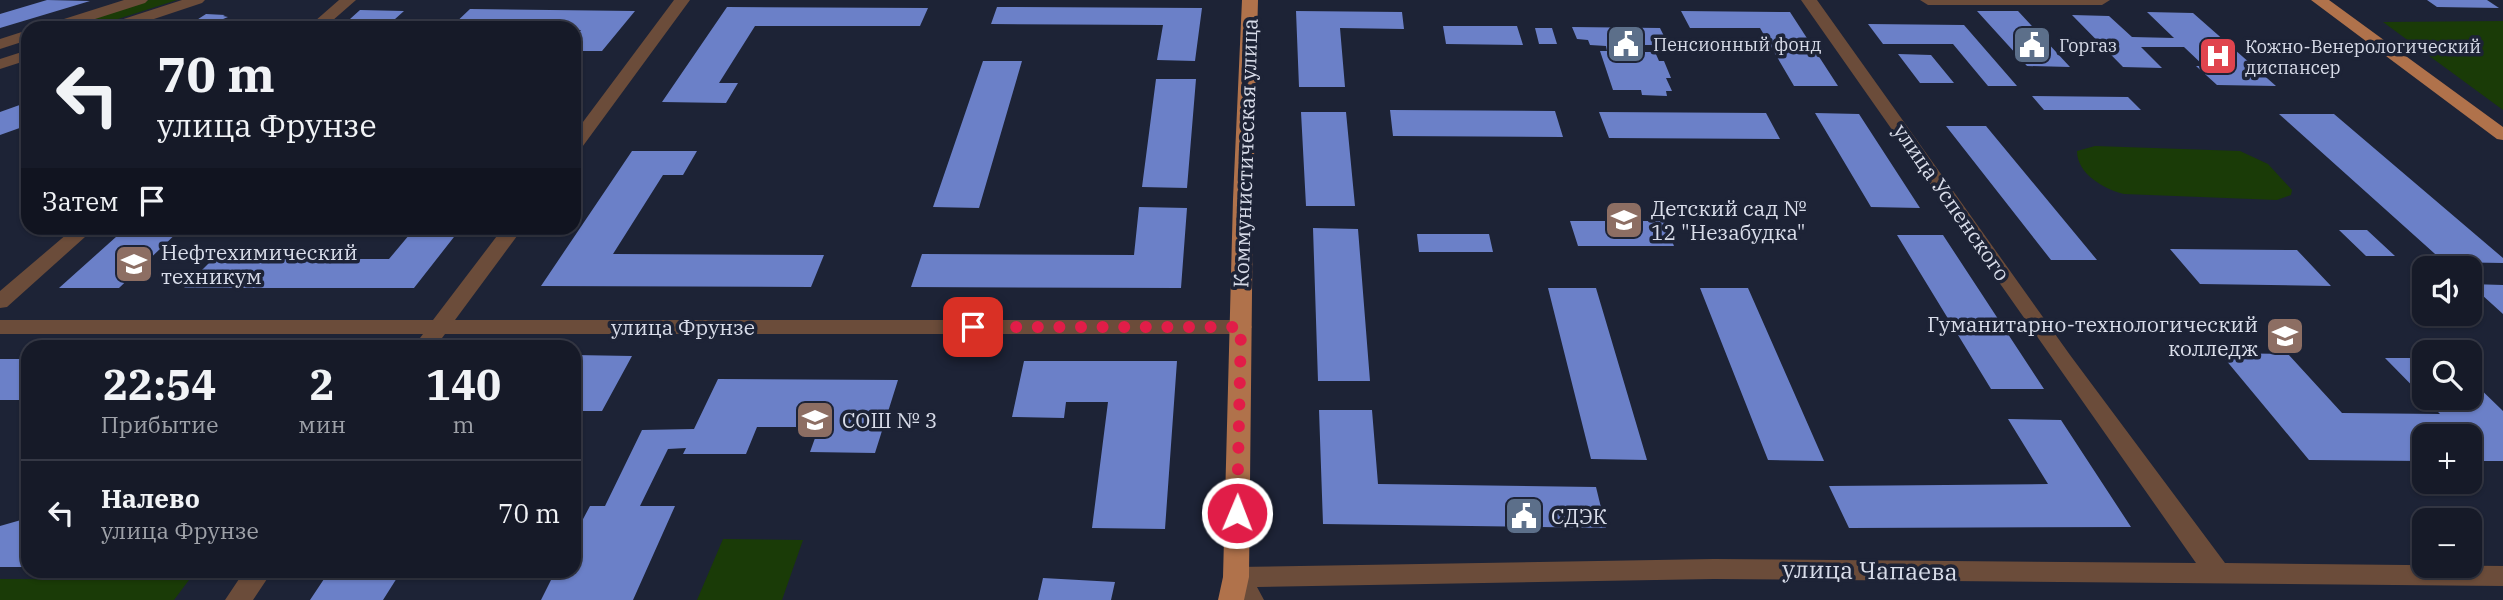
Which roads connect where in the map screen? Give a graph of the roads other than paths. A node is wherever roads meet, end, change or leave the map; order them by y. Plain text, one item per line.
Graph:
1 (140, 0) edge
2 (197, 0) edge
3 (348, 0) edge
4 (682, 0) edge
5 (1250, 0) edge
6 (1809, 0) edge
7 (1928, 0) edge
8 (2102, 0) edge
9 (2319, 0) edge
10 (73, 21) edge
11 (132, 21) edge
12 (323, 21) edge
13 (21, 37) edge
14 (0, 44) edge
15 (21, 57) edge
16 (0, 64) edge
17 (2503, 135) edge
18 (581, 137) edge
19 (77, 235) edge
20 (508, 235) edge
21 (0, 302) edge
22 (0, 327) edge
23 (439, 327) junction
24 (1241, 327) junction
25 (429, 340) edge
26 (2218, 574) junction
27 (2503, 576) edge
28 (254, 578) edge
29 (1234, 589) edge
30 (239, 600) edge
31 (1251, 600) edge

1 - 10 street
2 - 11 street
3 - 12 street
4 - 18 street
5 - 24 main road, Коммунистическая улица
6 - 26 street, улица Успенского
7 - 8 street
9 - 17 main road
13 - 14 street
15 - 16 street
19 - 21 street
20 - 23 street
22 - 23 street, улица Фрунзе
23 - 24 street, улица Фрунзе
23 - 25 street
24 - 29 main road, Коммунистическая улица
26 - 27 street, улица Чапаева
26 - 29 street, улица Чапаева
28 - 30 street
29 - 31 street

